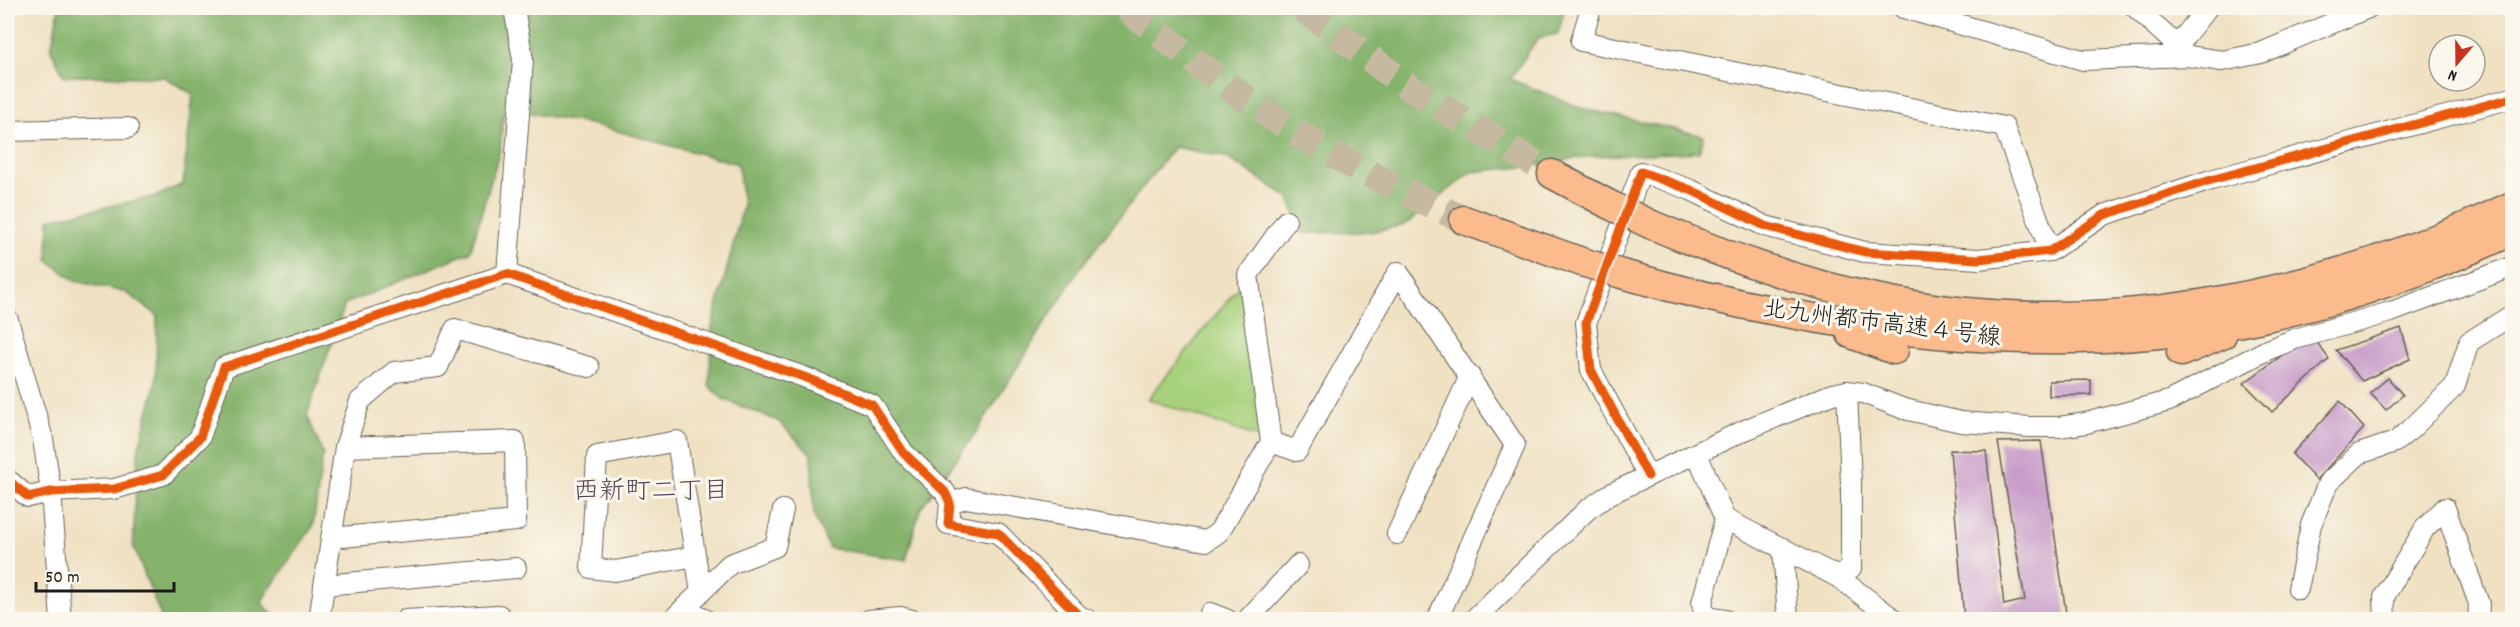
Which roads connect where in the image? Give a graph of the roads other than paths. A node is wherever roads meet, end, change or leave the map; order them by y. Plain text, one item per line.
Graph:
1 (514, 8) edge
2 (1591, 8) edge
3 (1903, 8) edge
4 (2136, 8) edge
5 (2207, 8) edge
6 (2368, 8) edge
7 (2182, 51) junction
8 (2512, 98) edge
9 (128, 128) dead end
10 (8, 131) edge
11 (1552, 174) tunnel mouth
12 (2512, 206) edge
13 (1464, 220) tunnel mouth
14 (1286, 221) dead end
15 (2512, 231) edge
16 (2050, 251) junction
17 (2512, 267) edge
18 (507, 274) junction
19 (1801, 315) junction
20 (2512, 315) edge
21 (2257, 319) junction
22 (8, 320) edge
23 (1894, 350) dead end
24 (2181, 352) dead end
25 (589, 367) dead end
26 (1470, 376) junction
27 (1847, 391) junction
28 (1271, 442) junction
29 (345, 447) junction
30 (1697, 454) junction
31 (1648, 476) junction
32 (8, 480) edge
33 (51, 492) junction
34 (950, 503) junction
35 (783, 510) dead end
36 (1725, 519) junction
37 (1397, 534) dead end
38 (331, 538) junction
39 (1783, 548) junction
40 (695, 556) dead end
41 (1298, 565) dead end
42 (516, 568) dead end
43 (1838, 577) junction
44 (324, 585) junction
45 (2298, 589) dead end
46 (701, 592) junction
47 (678, 613) edge
48 (500, 615) dead end
49 (61, 620) edge
50 (319, 620) edge
51 (405, 620) edge
52 (706, 620) edge
53 (869, 620) edge
54 (912, 620) edge
55 (1088, 620) edge
56 (1248, 620) edge
57 (1437, 620) edge
58 (1473, 620) edge
59 (1725, 620) edge
60 (1788, 620) edge
61 (1895, 620) edge
62 (2385, 620) edge
63 (2478, 620) edge

1 - 18 street
2 - 16 street
3 - 7 street
4 - 7 street
5 - 7 street
6 - 7 street
8 - 16 street
9 - 10 street
11 - 12 highway, 北九州都市高速４号線, bridge
13 - 19 highway, 北九州都市高速４号線, bridge
14 - 28 street
15 - 21 highway, 北九州都市高速４号線
16 - 31 street
17 - 27 street
18 - 33 street
18 - 34 street
19 - 21 highway, 北九州都市高速４号線
19 - 23 highway
20 - 45 street
21 - 24 highway
22 - 33 street
25 - 29 street
26 - 28 street
26 - 37 street
26 - 57 street
27 - 30 street
27 - 43 street
28 - 34 street
29 - 38 street
29 - 38 street
30 - 31 street
30 - 36 street
31 - 58 street
32 - 33 street
33 - 49 street
34 - 55 street
35 - 46 street
36 - 39 street
36 - 59 street
38 - 44 street
39 - 43 street
39 - 60 street
40 - 46 street
41 - 56 street
42 - 44 street
43 - 61 street
44 - 50 street
46 - 47 street
47 - 52 street
48 - 51 street
53 - 54 street
62 - 63 street

